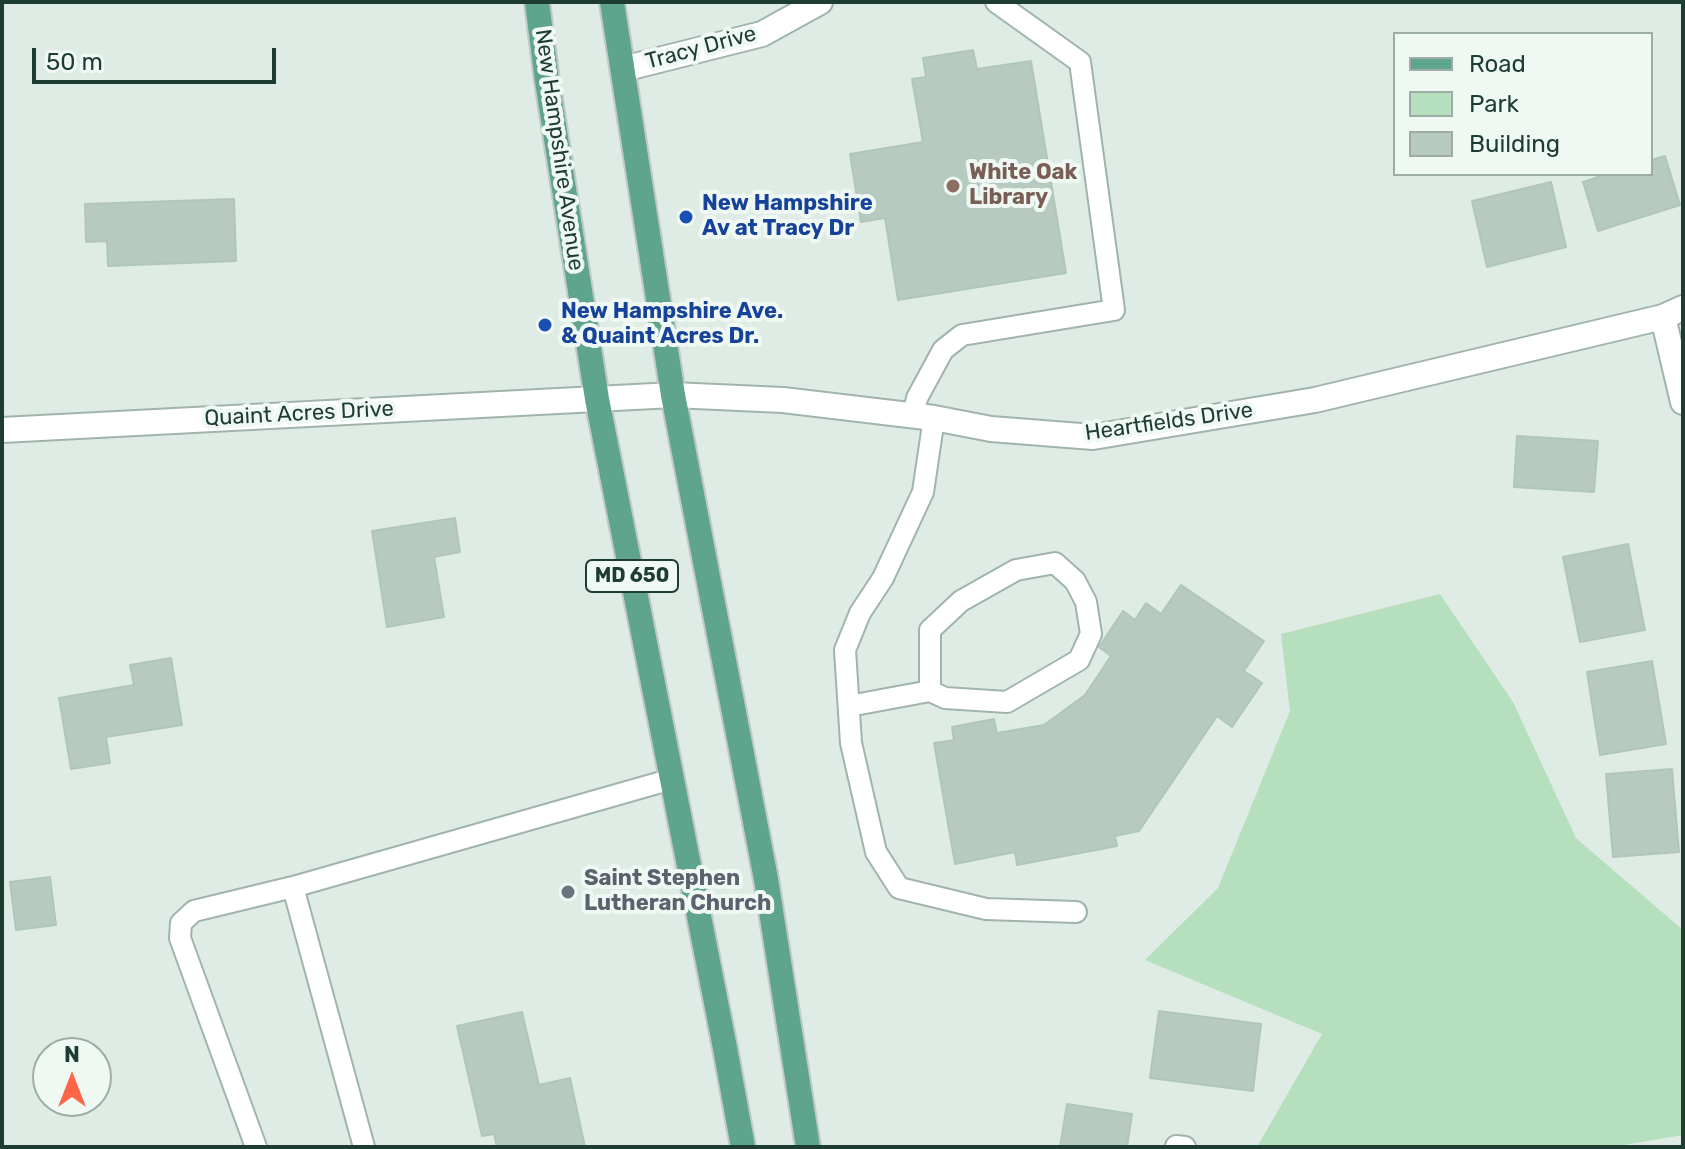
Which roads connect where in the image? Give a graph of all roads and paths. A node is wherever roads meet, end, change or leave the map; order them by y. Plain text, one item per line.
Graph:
1 (537, 2) edge
2 (612, 2) edge
3 (820, 2) edge
4 (996, 2) edge
5 (623, 69) junction
6 (1673, 312) edge
7 (673, 395) junction
8 (597, 399) junction
9 (1683, 402) edge
10 (924, 417) junction
11 (2, 430) edge
12 (930, 691) junction
13 (849, 706) junction
14 (672, 779) junction
15 (293, 887) junction
16 (1076, 912) dead end
17 (256, 1147) edge
18 (364, 1147) edge
19 (743, 1147) edge
20 (808, 1147) edge

1 - 8 main road, New Hampshire Avenue / MD 650
2 - 5 main road, MD 650
3 - 5 street, Tracy Drive
4 - 10 lane
5 - 7 main road, MD 650
6 - 9 street
6 - 10 street, Heartfields Drive
7 - 8 street, Heartfields Drive
7 - 10 street, Heartfields Drive
7 - 20 main road, MD 650
8 - 11 street, Quaint Acres Drive
8 - 14 main road, New Hampshire Avenue / MD 650
10 - 13 lane
12 - 12 lane
12 - 13 lane
13 - 16 lane
14 - 15 lane
14 - 19 main road, New Hampshire Avenue / MD 650
15 - 17 lane
15 - 18 lane

